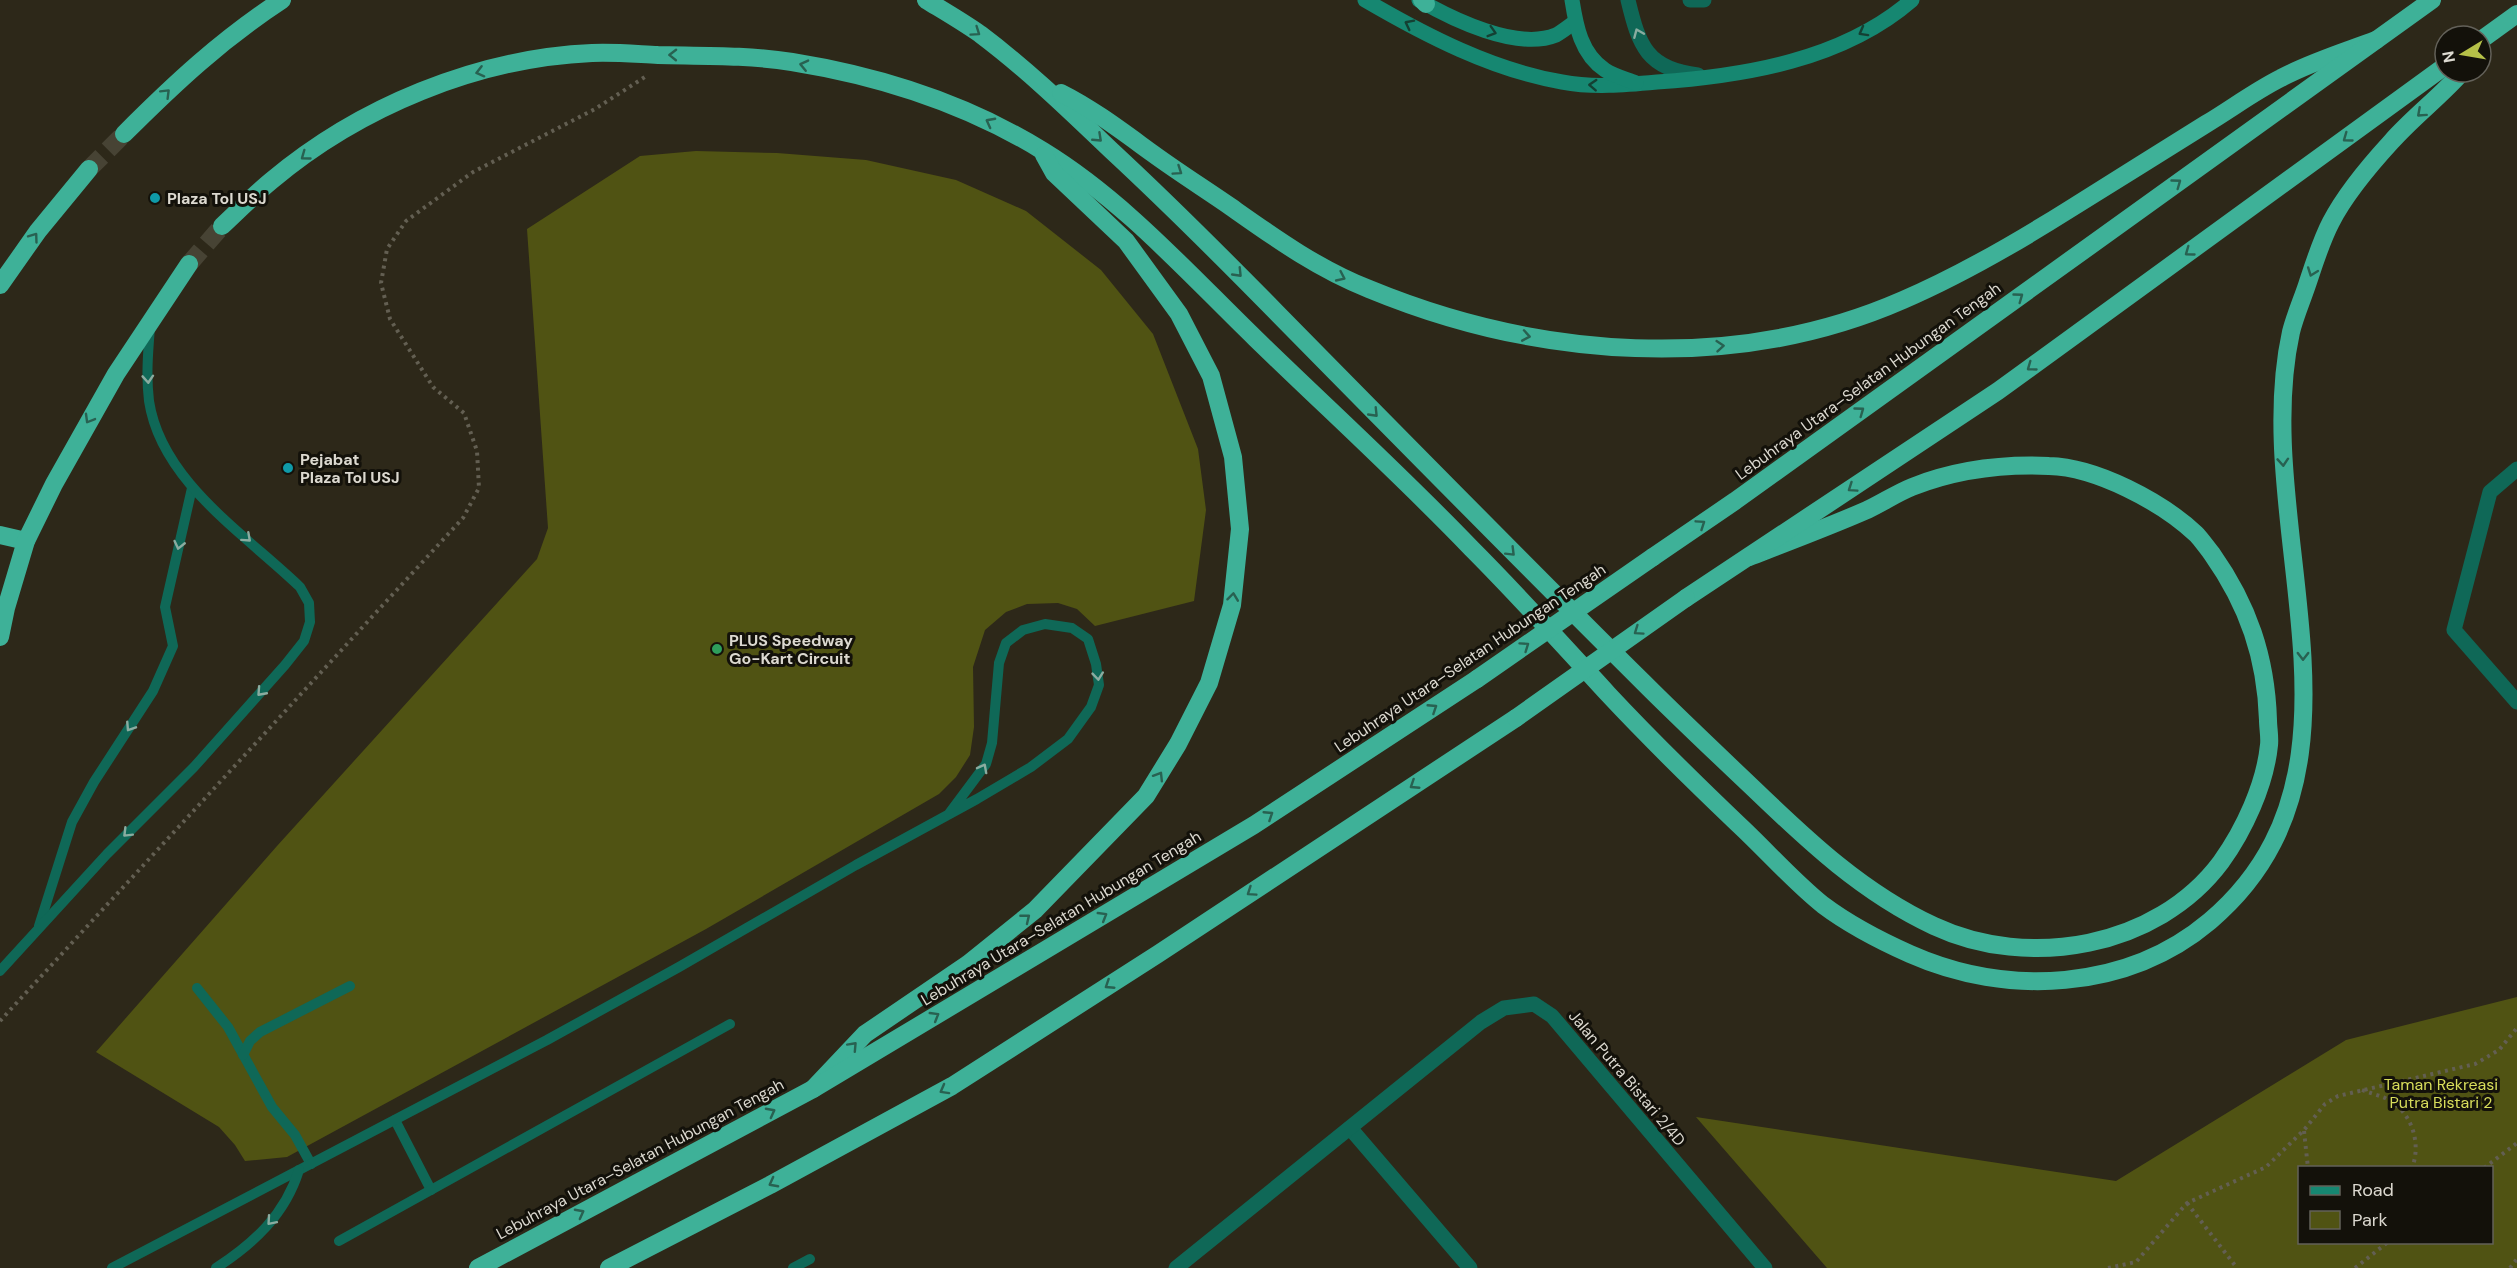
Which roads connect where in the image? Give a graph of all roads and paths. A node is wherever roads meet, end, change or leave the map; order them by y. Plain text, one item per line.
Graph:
1 (282, 0) edge
2 (926, 0) edge
3 (1365, 0) edge
4 (1572, 0) edge
5 (1628, 0) edge
6 (1690, 0) edge
7 (1704, 0) edge
8 (1912, 0) edge
9 (2432, 0) edge
10 (1422, 1) edge
11 (2511, 18) edge
12 (1575, 22) junction
13 (2493, 31) edge
14 (2493, 38) edge
15 (2376, 40) junction
16 (651, 73) dead end
17 (2433, 75) edge
18 (1719, 78) junction
19 (1040, 83) junction
20 (1638, 84) junction
21 (2452, 84) edge
22 (124, 134) tunnel mouth
23 (1041, 150) junction
24 (89, 170) tunnel mouth
25 (222, 226) tunnel mouth
26 (189, 264) tunnel mouth
27 (0, 285) edge
28 (150, 321) junction
29 (2517, 469) edge
30 (192, 488) junction
31 (0, 535) edge
32 (26, 541) junction
33 (1749, 557) junction
34 (0, 638) edge
35 (2517, 702) edge
36 (948, 815) junction
37 (38, 930) junction
38 (0, 971) edge
39 (350, 986) dead end
40 (197, 988) dead end
41 (0, 1021) edge
42 (730, 1024) dead end
43 (2517, 1028) edge
44 (243, 1055) junction
45 (813, 1089) junction
46 (2361, 1090) junction
47 (395, 1120) junction
48 (1350, 1128) junction
49 (2304, 1130) junction
50 (2517, 1143) edge
51 (311, 1164) junction
52 (2308, 1166) edge
53 (2412, 1166) edge
54 (2485, 1166) edge
55 (298, 1170) junction
56 (431, 1190) junction
57 (2187, 1203) junction
58 (339, 1241) dead end
59 (2385, 1244) edge
60 (810, 1259) dead end
61 (2517, 1259) edge
62 (112, 1268) edge
63 (216, 1268) edge
64 (478, 1268) edge
65 (609, 1268) edge
66 (793, 1268) edge
67 (1176, 1268) edge
68 (1470, 1268) edge
69 (1765, 1268) edge
70 (2108, 1268) edge
71 (2237, 1268) edge
72 (2355, 1268) edge
73 (2510, 1268) edge

22 -> 1 highway
2 -> 19 highway
20 -> 3 street
4 - 12 street
18 -> 5 street
6 - 7 street
8 -> 18 street
9 - 15 highway, Lebuhraya Utara–Selatan Hubungan Tengah
10 -> 12 street
11 - 13 highway
11 - 14 highway
12 - 20 street
19 -> 15 highway
45 -> 15 highway, Lebuhraya Utara–Selatan Hubungan Tengah, bridge
16 - 41 path
17 -> 33 highway
18 - 20 street
19 -> 33 highway
21 -> 23 highway
23 -> 25 highway
45 -> 23 highway
27 -> 24 highway
26 - 28 highway
28 -> 30 lane
28 -> 32 highway
29 - 35 street
30 -> 37 lane
30 -> 37 lane
31 - 32 highway
32 - 34 highway
33 -> 65 highway, bridge
36 -> 36 lane
36 - 47 lane
37 - 38 lane
39 - 44 lane
40 - 44 lane
42 - 56 lane
43 - 46 path
44 - 51 lane
64 -> 45 highway, Lebuhraya Utara–Selatan Hubungan Tengah
46 - 49 path
46 - 53 path
47 - 51 lane
47 - 56 lane
48 - 67 street, Jalan Putra Bistari 2/4D
48 - 68 street
48 - 69 street, Jalan Putra Bistari 2/4D
49 - 52 path
49 - 57 path
50 - 54 path
51 - 55 lane
55 - 62 lane
55 -> 63 lane
56 - 58 lane
57 - 70 path
57 - 71 path
59 - 72 path
60 - 66 lane
61 - 73 path

